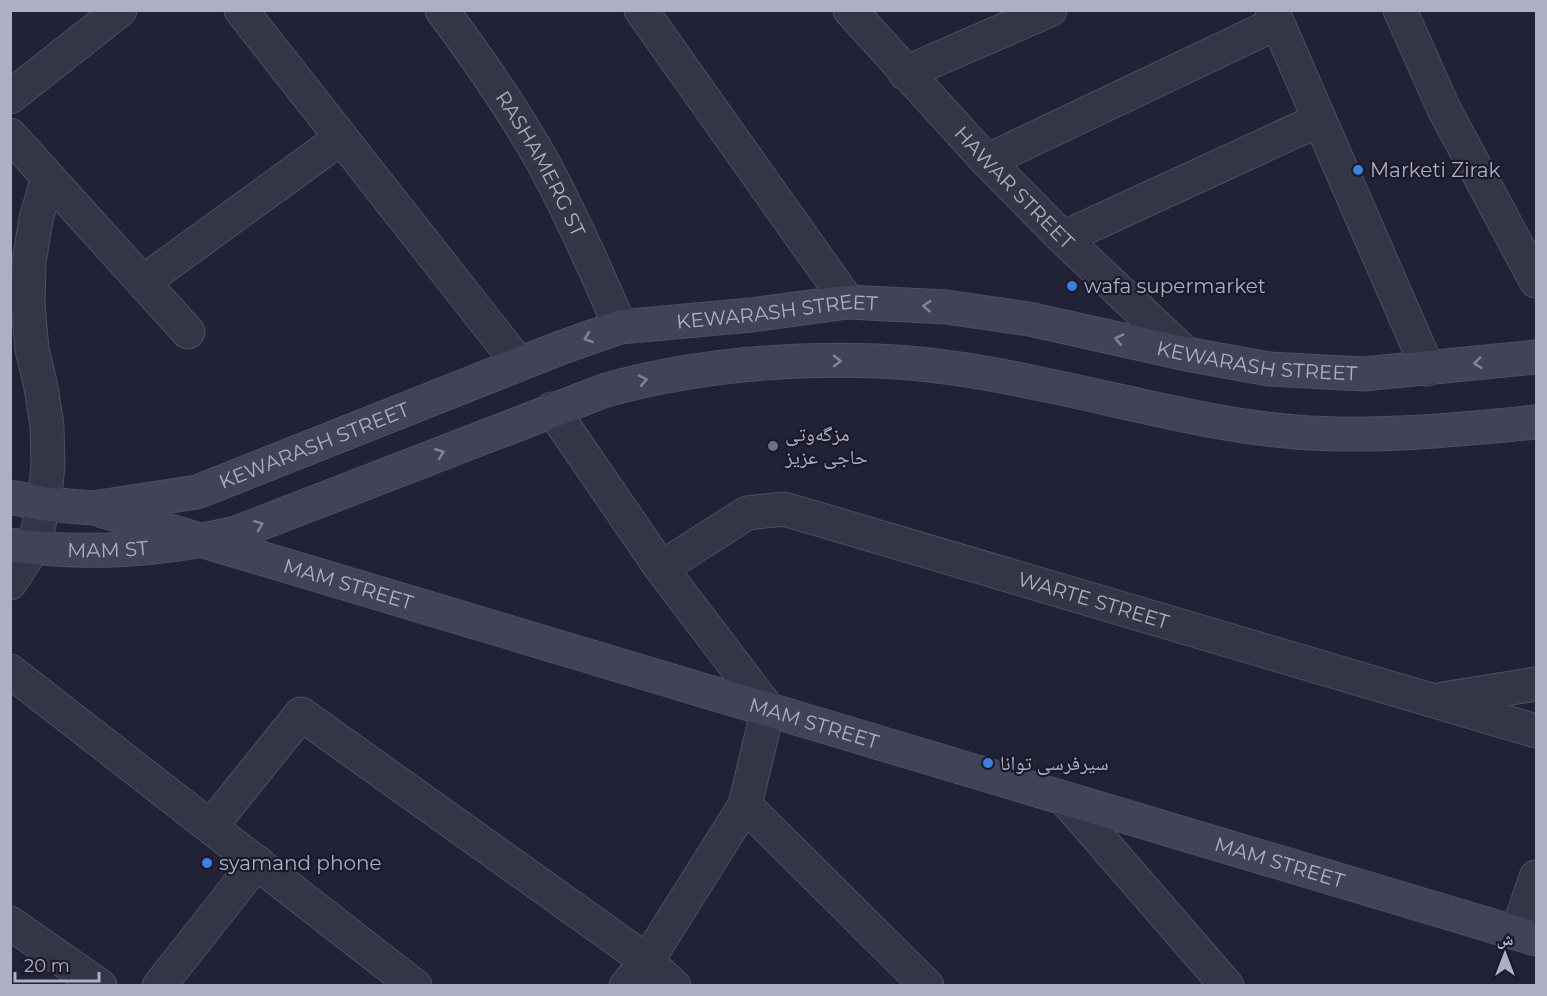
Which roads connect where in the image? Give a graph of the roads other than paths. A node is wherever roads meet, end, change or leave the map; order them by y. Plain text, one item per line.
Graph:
1 (120, 10) edge
2 (242, 10) edge
3 (442, 10) edge
4 (641, 10) edge
5 (850, 10) edge
6 (1050, 10) edge
7 (1400, 10) edge
8 (1275, 17) edge
9 (905, 73) junction
10 (10, 97) edge
11 (1319, 120) junction
12 (10, 135) edge
13 (341, 138) junction
14 (987, 161) junction
15 (48, 177) junction
16 (1063, 238) junction
17 (1536, 281) edge
18 (143, 282) junction
19 (848, 302) junction
20 (620, 327) junction
21 (188, 332) dead end
22 (21, 345) edge
23 (1186, 354) junction
24 (1536, 357) edge
25 (519, 364) junction
26 (1428, 369) junction
27 (552, 409) junction
28 (1536, 422) edge
29 (10, 496) edge
30 (44, 504) junction
31 (93, 508) junction
32 (202, 540) junction
33 (22, 547) edge
34 (661, 568) junction
35 (10, 583) edge
36 (10, 670) edge
37 (1536, 684) edge
38 (1432, 700) junction
39 (768, 709) junction
40 (1536, 731) edge
41 (1065, 799) junction
42 (745, 805) junction
43 (211, 826) junction
44 (256, 862) junction
45 (1536, 877) edge
46 (10, 923) edge
47 (1527, 936) edge
48 (647, 961) junction
49 (100, 986) edge
50 (159, 986) edge
51 (415, 986) edge
52 (626, 986) edge
53 (674, 986) edge
54 (927, 986) edge
55 (1227, 986) edge

1 - 10 street
2 - 13 street
3 - 20 street, RASHAMERG ST
4 - 19 street
5 - 9 street, HAWAR STREET
6 - 9 street
7 - 17 street
8 - 11 street
8 - 14 street
9 - 14 street, HAWAR STREET
11 - 16 street
11 - 26 street
12 - 15 street
13 - 18 street
13 - 25 street
14 - 16 street, HAWAR STREET
15 - 18 street
15 - 22 street
16 - 23 street, HAWAR STREET
18 - 21 street
19 - 20 main road, KEWARASH STREET
23 -> 19 main road, KEWARASH STREET
20 -> 25 main road, KEWARASH STREET
22 - 30 street
23 - 26 main road, KEWARASH STREET
24 -> 26 main road, KEWARASH STREET
25 - 31 main road, KEWARASH STREET
27 -> 28 main road
32 -> 27 main road
27 - 34 street
29 - 30 main road
30 - 31 main road, KEWARASH STREET
30 - 33 street
31 - 32 main road, MAM STREET
32 - 33 main road, MAM ST
32 - 39 main road, MAM STREET
33 - 35 street
34 - 38 street, WARTE STREET
34 - 39 street
36 - 43 street
37 - 38 street
38 - 40 street, WARTE STREET
39 - 41 main road, MAM STREET
39 - 42 street
41 - 47 main road, MAM STREET
41 - 55 street
42 - 48 street
42 - 54 street
43 - 44 street
43 - 48 street
44 - 50 street
44 - 51 street
45 - 47 street
46 - 49 street
48 - 52 street
48 - 53 street

